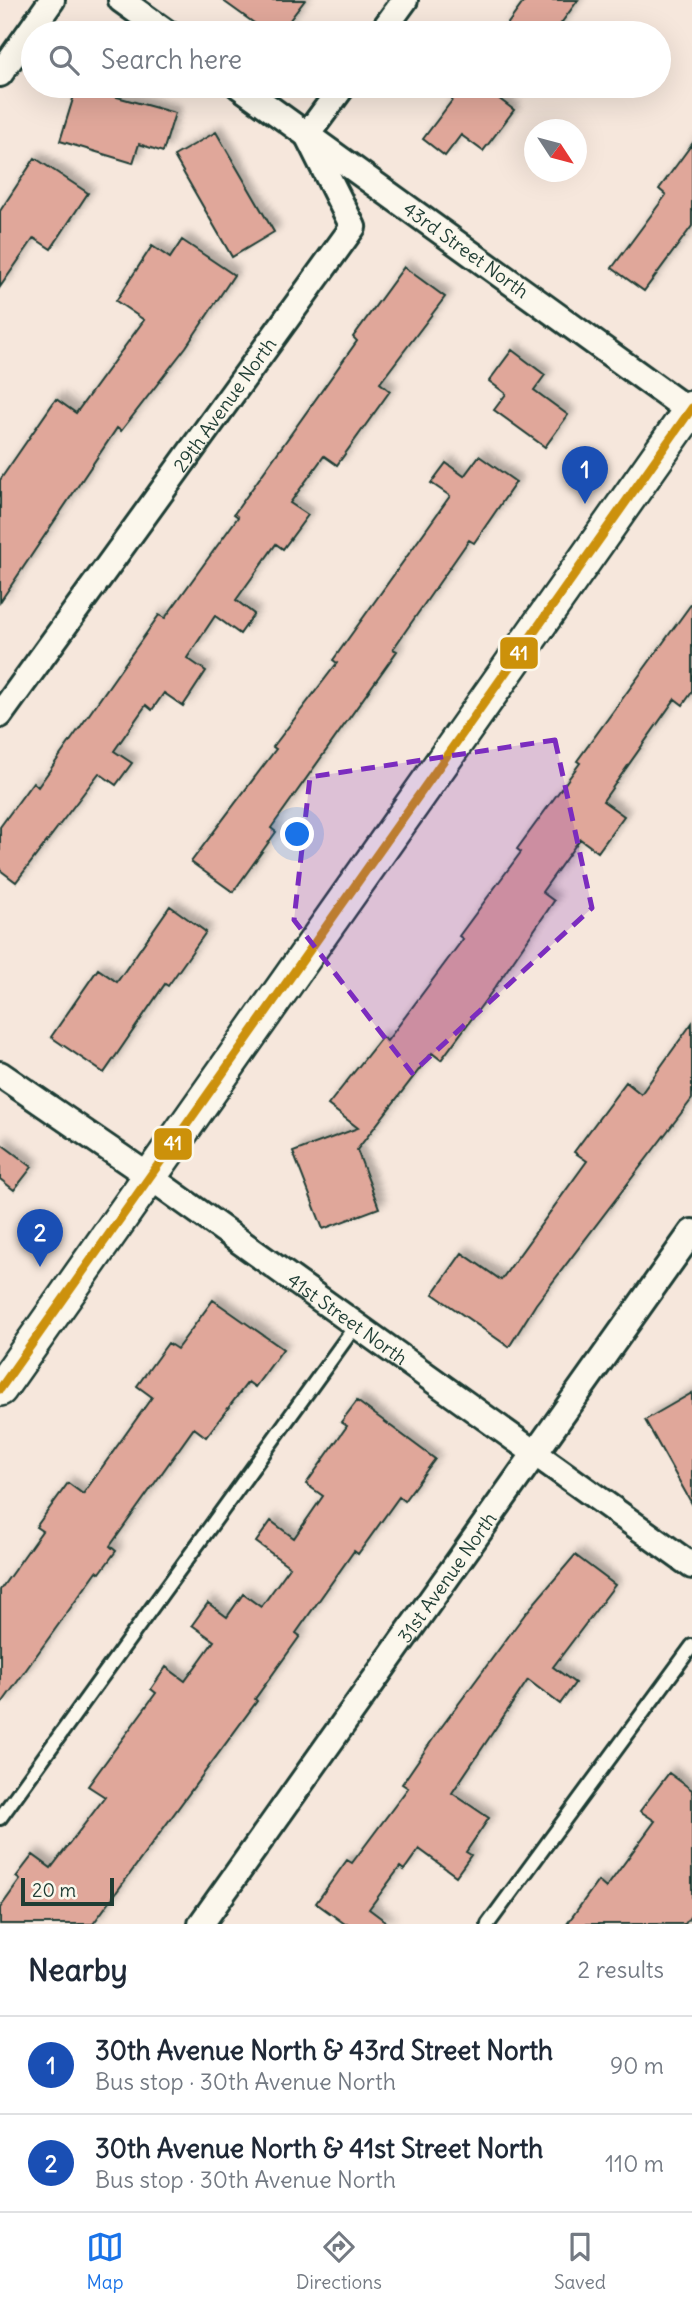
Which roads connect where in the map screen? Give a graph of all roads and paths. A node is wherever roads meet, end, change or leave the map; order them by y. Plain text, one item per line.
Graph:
1 (52, 0) edge
2 (121, 0) edge
3 (405, 0) edge
4 (37, 21) edge
5 (150, 21) edge
6 (390, 21) edge
7 (21, 44) edge
8 (0, 74) edge
9 (256, 98) edge
10 (334, 98) edge
11 (307, 135) junction
12 (691, 411) edge
13 (0, 715) edge
14 (0, 1074) edge
15 (150, 1177) junction
16 (692, 1232) edge
17 (356, 1325) junction
18 (0, 1389) edge
19 (535, 1453) junction
20 (692, 1566) edge
21 (692, 1646) edge
22 (0, 1818) edge
23 (201, 1924) edge
24 (488, 1924) edge

1 - 4 street
2 - 5 street
3 - 6 street
7 - 8 street
9 - 11 street, 43rd Street North
10 - 11 street
11 - 12 street, 43rd Street North
11 - 13 street, 29th Avenue North
12 - 15 street
14 - 15 street, 41st Street North
15 - 17 street, 41st Street North
15 - 18 street
16 - 19 street, 31st Avenue North
17 - 19 street, 41st Street North
17 - 22 lane
19 - 20 street, 41st Street North
19 - 23 street, 31st Avenue North
21 - 24 lane

